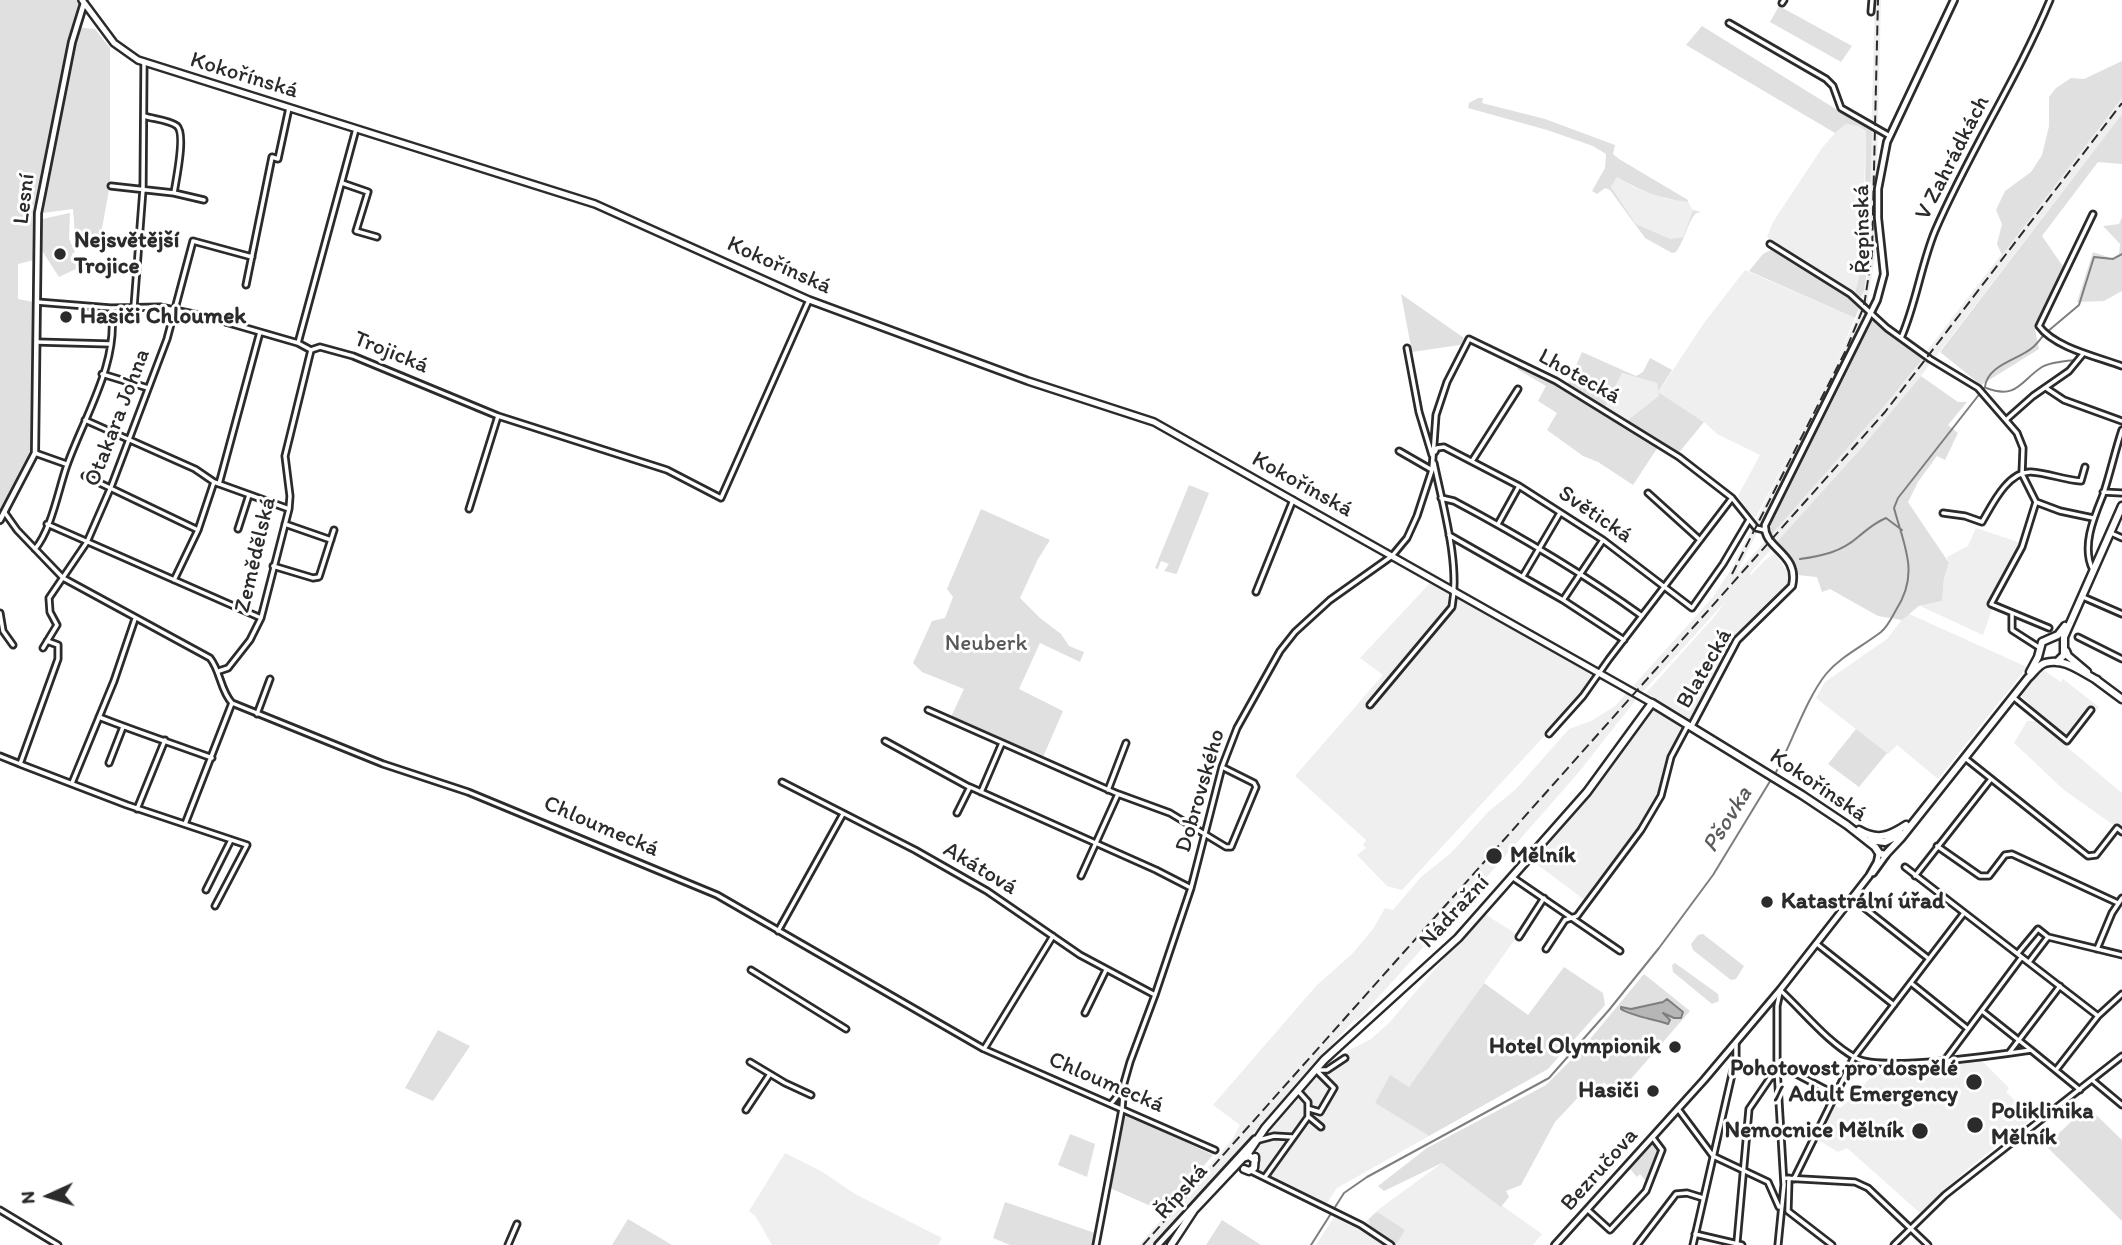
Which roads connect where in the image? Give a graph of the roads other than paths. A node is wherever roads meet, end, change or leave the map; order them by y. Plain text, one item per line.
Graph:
1 (1872, 0) edge
2 (1954, 0) edge
3 (2050, 0) edge
4 (83, 2) edge
5 (1871, 12) dead end
6 (1729, 23) dead end
7 (144, 63) junction
8 (289, 108) junction
9 (144, 116) junction
10 (356, 129) junction
11 (1888, 135) junction
12 (342, 183) junction
13 (111, 186) dead end
14 (143, 189) junction
15 (174, 193) junction
16 (204, 200) dead end
17 (2093, 215) dead end
18 (377, 237) dead end
19 (1770, 244) dead end
20 (252, 257) junction
21 (246, 285) dead end
22 (809, 300) junction
23 (36, 302) junction
24 (135, 307) junction
25 (111, 308) junction
26 (174, 310) junction
27 (1871, 313) junction
28 (260, 332) junction
29 (1901, 338) junction
30 (37, 342) junction
31 (298, 343) junction
32 (110, 344) junction
33 (1407, 348) dead end
34 (311, 351) junction
35 (2083, 354) junction
36 (2122, 366) edge
37 (102, 374) junction
38 (148, 388) junction
39 (2046, 388) junction
40 (1518, 389) dead end
41 (498, 416) junction
42 (2007, 419) junction
43 (86, 420) junction
44 (2122, 421) edge
45 (2122, 430) edge
46 (130, 439) junction
47 (1399, 451) dead end
48 (35, 453) junction
49 (1433, 457) junction
50 (1472, 461) junction
51 (67, 464) junction
52 (2085, 467) dead end
53 (1432, 470) junction
54 (2022, 474) junction
55 (85, 476) dead end
56 (216, 483) junction
57 (1519, 486) junction
58 (111, 487) junction
59 (2103, 492) junction
60 (2122, 493) edge
61 (1648, 494) dead end
62 (249, 495) junction
63 (1441, 498) junction
64 (1732, 498) junction
65 (1293, 500) junction
66 (2036, 502) junction
67 (2122, 506) edge
68 (289, 509) junction
69 (469, 509) dead end
70 (5, 513) junction
71 (1560, 513) junction
72 (1943, 513) dead end
73 (2092, 517) junction
74 (0, 520) edge
75 (1749, 520) junction
76 (47, 524) junction
77 (285, 524) junction
78 (1498, 524) junction
79 (238, 529) dead end
80 (198, 530) junction
81 (334, 530) dead end
82 (1764, 530) junction
83 (2110, 532) junction
84 (1448, 535) junction
85 (2122, 538) edge
86 (331, 540) junction
87 (1603, 540) junction
88 (1700, 540) junction
89 (87, 542) junction
90 (1539, 548) junction
91 (35, 549) junction
92 (1392, 556) junction
93 (273, 566) junction
94 (2093, 570) junction
95 (1581, 573) junction
96 (1523, 576) junction
97 (63, 578) junction
98 (174, 581) junction
99 (1664, 587) junction
100 (1256, 592) dead end
101 (1455, 592) junction
102 (2081, 596) junction
103 (1563, 600) junction
104 (2075, 610) junction
105 (0, 613) edge
106 (2012, 613) junction
107 (2122, 614) edge
108 (1642, 616) junction
109 (261, 618) junction
110 (135, 619) junction
111 (2049, 628) dead end
112 (2025, 637) junction
113 (2053, 637) junction
114 (2078, 637) dead end
115 (1624, 640) junction
116 (2044, 640) junction
117 (47, 641) junction
118 (13, 645) dead end
119 (2065, 647) junction
120 (43, 648) dead end
121 (2040, 650) junction
122 (2122, 659) edge
123 (2053, 662) junction
124 (219, 672) junction
125 (1601, 674) junction
126 (2028, 678) junction
127 (270, 679) dead end
128 (2097, 680) junction
129 (2013, 697) junction
130 (2122, 699) edge
131 (1652, 703) junction
132 (232, 704) junction
133 (1370, 705) dead end
134 (928, 710) dead end
135 (2091, 710) dead end
136 (257, 714) junction
137 (99, 717) junction
138 (123, 727) junction
139 (1691, 727) junction
140 (1549, 734) dead end
141 (165, 740) junction
142 (884, 741) dead end
143 (1002, 743) junction
144 (1126, 743) dead end
145 (0, 756) edge
146 (212, 758) junction
147 (1965, 758) junction
148 (109, 763) dead end
149 (20, 764) junction
150 (1222, 767) junction
151 (1991, 779) junction
152 (782, 782) dead end
153 (72, 783) junction
154 (970, 787) junction
155 (1108, 790) junction
156 (981, 792) junction
157 (1118, 794) junction
158 (137, 808) junction
159 (843, 813) junction
160 (957, 813) dead end
161 (1914, 820) junction
162 (185, 824) junction
163 (1847, 825) junction
164 (1905, 831) junction
165 (2122, 832) edge
166 (1206, 834) junction
167 (1864, 838) junction
168 (231, 840) junction
169 (1883, 842) junction
170 (1096, 843) junction
171 (1937, 846) junction
172 (1883, 852) junction
173 (1905, 867) dead end
174 (1081, 876) dead end
175 (1511, 876) junction
176 (1915, 876) junction
177 (1191, 888) junction
178 (206, 890) dead end
179 (1544, 898) junction
180 (1852, 898) junction
181 (2122, 898) edge
182 (2118, 902) junction
183 (215, 906) dead end
184 (1964, 913) junction
185 (1571, 918) junction
186 (778, 931) junction
187 (1053, 936) junction
188 (1519, 937) dead end
189 (2049, 937) junction
190 (1815, 942) junction
191 (1546, 949) dead end
192 (2097, 949) junction
193 (1620, 951) dead end
194 (2020, 955) junction
195 (2122, 955) edge
196 (1929, 959) junction
197 (2029, 962) junction
198 (751, 970) dead end
199 (1105, 970) junction
200 (1911, 983) junction
201 (2060, 986) junction
202 (1780, 990) junction
203 (2122, 994) edge
204 (1155, 995) junction
205 (1894, 1005) junction
206 (1982, 1011) junction
207 (1086, 1013) dead end
208 (2098, 1016) junction
209 (846, 1029) dead end
210 (1968, 1029) junction
211 (2019, 1040) junction
212 (1736, 1041) junction
213 (984, 1049) junction
214 (2031, 1050) junction
215 (2009, 1053) junction
216 (2122, 1056) edge
217 (1854, 1057) junction
218 (1345, 1059) dead end
219 (1945, 1060) junction
220 (750, 1062) dead end
221 (1777, 1068) junction
222 (1316, 1070) junction
223 (2056, 1070) junction
224 (770, 1074) junction
225 (2092, 1080) junction
226 (1124, 1087) junction
227 (2080, 1090) junction
228 (1297, 1091) junction
229 (811, 1094) dead end
230 (1836, 1095) junction
231 (1111, 1104) junction
232 (2122, 1105) edge
233 (1122, 1109) junction
234 (1310, 1109) junction
235 (1678, 1109) junction
236 (746, 1110) dead end
237 (1308, 1117) junction
238 (1321, 1127) dead end
239 (1265, 1128) junction
240 (1292, 1137) junction
241 (1653, 1138) junction
242 (1257, 1141) junction
243 (1215, 1150) dead end
244 (1713, 1156) junction
245 (1244, 1159) junction
246 (1256, 1161) junction
247 (1232, 1163) joint
248 (1246, 1170) junction
249 (1745, 1170) junction
250 (1265, 1177) junction
251 (1789, 1178) junction
252 (1222, 1181) junction
253 (1703, 1199) junction
254 (1780, 1209) junction
255 (0, 1210) edge
256 (1588, 1210) junction
257 (1191, 1214) junction
258 (517, 1224) dead end
259 (1910, 1230) junction
260 (1171, 1231) junction
261 (1695, 1234) junction
262 (1737, 1242) junction
263 (58, 1245) edge
264 (508, 1245) edge
265 (1096, 1245) edge
266 (1158, 1245) edge
267 (1171, 1245) edge
268 (1391, 1245) edge
269 (1555, 1245) edge
270 (1637, 1245) edge
271 (1693, 1245) edge
272 (1742, 1245) edge
273 (1778, 1245) edge
274 (1832, 1245) edge
275 (1894, 1245) edge
276 (1928, 1245) edge

1 - 5 street
2 - 11 street, Řepínská
3 - 29 street, V Zahrádkách
4 - 7 main road, Kokořínská
4 - 23 street, Lesní
6 - 11 street
7 - 8 main road, Kokořínská
7 - 9 street
8 - 10 main road, Kokořínská
8 - 20 street
9 - 14 street
9 - 15 street
10 - 12 street
10 - 22 main road, Kokořínská
11 - 27 street, Řepínská
12 - 18 street
12 - 31 street
13 - 14 street
14 - 15 street
14 - 24 street
15 - 16 street
17 - 35 street
19 - 27 street
20 - 21 street
20 - 26 street, Otakara Johna
22 - 41 street, Trojická
22 - 65 main road, Kokořínská
23 - 25 street, Trojická
23 - 30 street, Lesní
24 - 25 street, Trojická
24 - 26 street, Trojická
25 - 32 street
26 - 28 street, Trojická
26 - 38 street, Otakara Johna
27 - 29 street
27 - 82 street, Řepínská
28 - 31 street, Trojická
28 - 56 street
29 - 42 street
30 - 32 street
30 - 48 street, Lesní
31 - 34 street, Trojická
32 - 37 street
33 - 49 street
34 - 41 street, Trojická
34 - 68 street, Zemědělská
35 - 36 street
35 - 39 street
37 - 38 street
37 - 43 street
38 - 46 street, Otakara Johna
39 - 42 street
39 - 44 street
40 - 50 street
41 - 69 street
42 - 54 street
43 - 46 street
43 - 51 street
45 - 59 street
46 - 56 street
46 - 58 street, Otakara Johna
47 - 53 street
48 - 51 street
48 - 70 street, Lesní
49 - 50 street, Světická
49 - 53 street, Dobrovského
49 - 63 street
49 - 64 street, Lhotecká
50 - 57 street, Světická
51 - 76 street
52 - 54 street
53 - 92 street, Dobrovského
54 - 66 street
54 - 72 street
55 - 58 street
56 - 62 street
56 - 80 street
57 - 71 street, Světická
57 - 78 street
58 - 80 street
58 - 89 street, Otakara Johna
59 - 60 street
59 - 73 street
61 - 88 street
62 - 68 street
62 - 79 street
63 - 78 street
63 - 84 street
64 - 75 street, Lhotecká
64 - 88 street
65 - 92 main road, Kokořínská
65 - 100 street
66 - 73 street
66 - 106 street
67 - 83 main road
68 - 77 street, Zemědělská
70 - 74 street, Lesní
70 - 91 street
71 - 87 street, Světická
71 - 90 street
73 - 94 street
75 - 82 street, Lhotecká
75 - 99 street, Světická
76 - 89 street
76 - 91 street
77 - 86 street
77 - 93 street, Zemědělská
78 - 90 street
80 - 98 street
81 - 86 street
82 - 139 street, Blatecká
83 - 85 street
83 - 94 main road
84 - 96 street
84 - 101 street
86 - 93 street
87 - 95 street
87 - 99 street, Světická
88 - 99 street
89 - 97 street, Otakara Johna
89 - 98 street
90 - 95 street
90 - 96 street
91 - 97 street
92 - 101 main road, Kokořínská
92 - 150 street, Dobrovského
93 - 109 street, Zemědělská
94 - 102 main road
95 - 103 street
95 - 108 street
96 - 103 street
97 - 110 street
97 - 117 street, Otakara Johna
98 - 109 street
99 - 108 street
101 - 125 main road, Kokořínská
101 - 133 street
102 - 104 main road
102 - 107 street
103 - 115 street
104 - 113 main road
104 - 119 main road
105 - 118 street
106 - 111 street
106 - 112 street
108 - 115 street
109 - 124 street, Zemědělská
110 - 124 street
110 - 137 street
112 - 116 street
112 - 121 street
113 - 116 main road
113 - 119 main road
114 - 122 street
115 - 125 street
116 - 121 main road
117 - 120 street
117 - 149 street
119 - 123 main road
119 - 128 main road
121 - 123 main road
121 - 126 main road
123 - 126 main road
123 - 128 main road
124 - 132 street
125 - 131 main road, Kokořínská
125 - 140 street
126 - 129 main road
127 - 136 street
128 - 130 main road
129 - 135 street
129 - 147 main road
131 - 139 main road, Kokořínská
131 - 175 main road, Nádražní
132 - 136 street, Chloumecká
132 - 146 street
134 - 143 street
136 - 186 street, Chloumecká
137 - 138 street
137 - 153 street
138 - 141 street
138 - 148 street
139 - 163 main road, Kokořínská
139 - 185 street
141 - 146 street
141 - 158 street
142 - 154 street
143 - 155 street
143 - 156 street
144 - 155 street
145 - 149 street
146 - 162 street
147 - 151 street
147 - 161 main road
149 - 153 street
150 - 166 street, Dobrovského
150 - 166 street
151 - 165 street
151 - 171 street
152 - 159 street, Akátová
153 - 158 street
154 - 156 street
154 - 160 street
155 - 157 street
156 - 170 street
157 - 166 street
157 - 170 street
158 - 162 street
159 - 186 street
159 - 187 street, Akátová
161 - 163 main road
161 - 164 main road
162 - 168 street
163 - 167 main road, Kokořínská
164 - 169 main road
164 - 172 main road
166 - 177 street, Dobrovského
167 - 169 main road, Kokořínská
167 - 172 main road, Kokořínská
168 - 178 street
168 - 183 street
169 - 172 main road
169 - 172 main road
170 - 174 street
170 - 177 street
171 - 176 street
171 - 182 street
172 - 180 street, Bezručova
173 - 176 street
175 - 179 street
175 - 222 main road, Nádražní
176 - 184 street
177 - 204 street, Dobrovského
179 - 185 street
179 - 188 street
180 - 190 street, Bezručova
180 - 196 street
181 - 182 street
182 - 192 street
184 - 194 street
184 - 196 street
185 - 191 street
185 - 193 street
186 - 213 street, Chloumecká
187 - 199 street, Akátová
187 - 213 street
189 - 192 street
189 - 194 street
189 - 197 street
190 - 202 street, Bezručova
190 - 205 street
192 - 195 street
194 - 197 street
194 - 206 street
196 - 200 street
197 - 201 street
198 - 209 street
199 - 204 street, Akátová
199 - 207 street
200 - 205 street
200 - 210 street
201 - 208 street
201 - 211 street
202 - 212 street, Bezručova
202 - 217 street
202 - 221 street
203 - 208 street
204 - 226 street, Dobrovského
205 - 217 street
206 - 210 street
206 - 211 street
208 - 223 street
210 - 219 street
211 - 214 street
211 - 215 street
212 - 235 street, Bezručova
212 - 244 street
213 - 231 street, Chloumecká
214 - 215 street
214 - 223 street
215 - 219 street
216 - 225 street
217 - 219 street
217 - 230 street
218 - 222 street
220 - 224 street
221 - 230 street
221 - 249 street
221 - 251 street
222 - 228 main road, Nádražní
222 - 234 street
223 - 227 street
224 - 229 street
224 - 236 street
225 - 227 street
225 - 232 street
226 - 231 street, Dobrovského
226 - 233 street, Dobrovského
227 - 259 street
228 - 234 street
228 - 239 main road, Nádražní
230 - 251 street
231 - 233 street, Chloumecká
233 - 243 street, Chloumecká
233 - 265 street, Dobrovského
234 - 237 street
235 - 241 street, Bezručova
235 - 244 street
237 - 238 street
237 - 240 street
239 - 242 main road, Nádražní
239 - 247 street, Nádražní
240 - 242 street
240 - 250 street
241 - 256 street, Bezručova
241 - 256 street
242 - 245 main road, Nádražní
242 - 246 main road, Nádražní
244 - 249 street
244 - 253 street
245 - 246 main road
245 - 248 main road
245 - 252 main road, Řípská
246 - 248 main road
246 - 250 street
247 - 260 street, Řípská
248 - 250 street
248 - 252 main road, Řípská
249 - 254 street
249 - 262 street
250 - 268 street
251 - 254 street
251 - 259 street
251 - 274 street
252 - 257 main road, Řípská
253 - 261 street
253 - 270 street
254 - 273 street
255 - 263 street
256 - 269 street, Bezručova
257 - 260 street
257 - 267 main road, Řípská
258 - 264 street
259 - 275 street
259 - 276 street
260 - 266 street, Řípská
261 - 262 street
261 - 271 street
262 - 272 street

